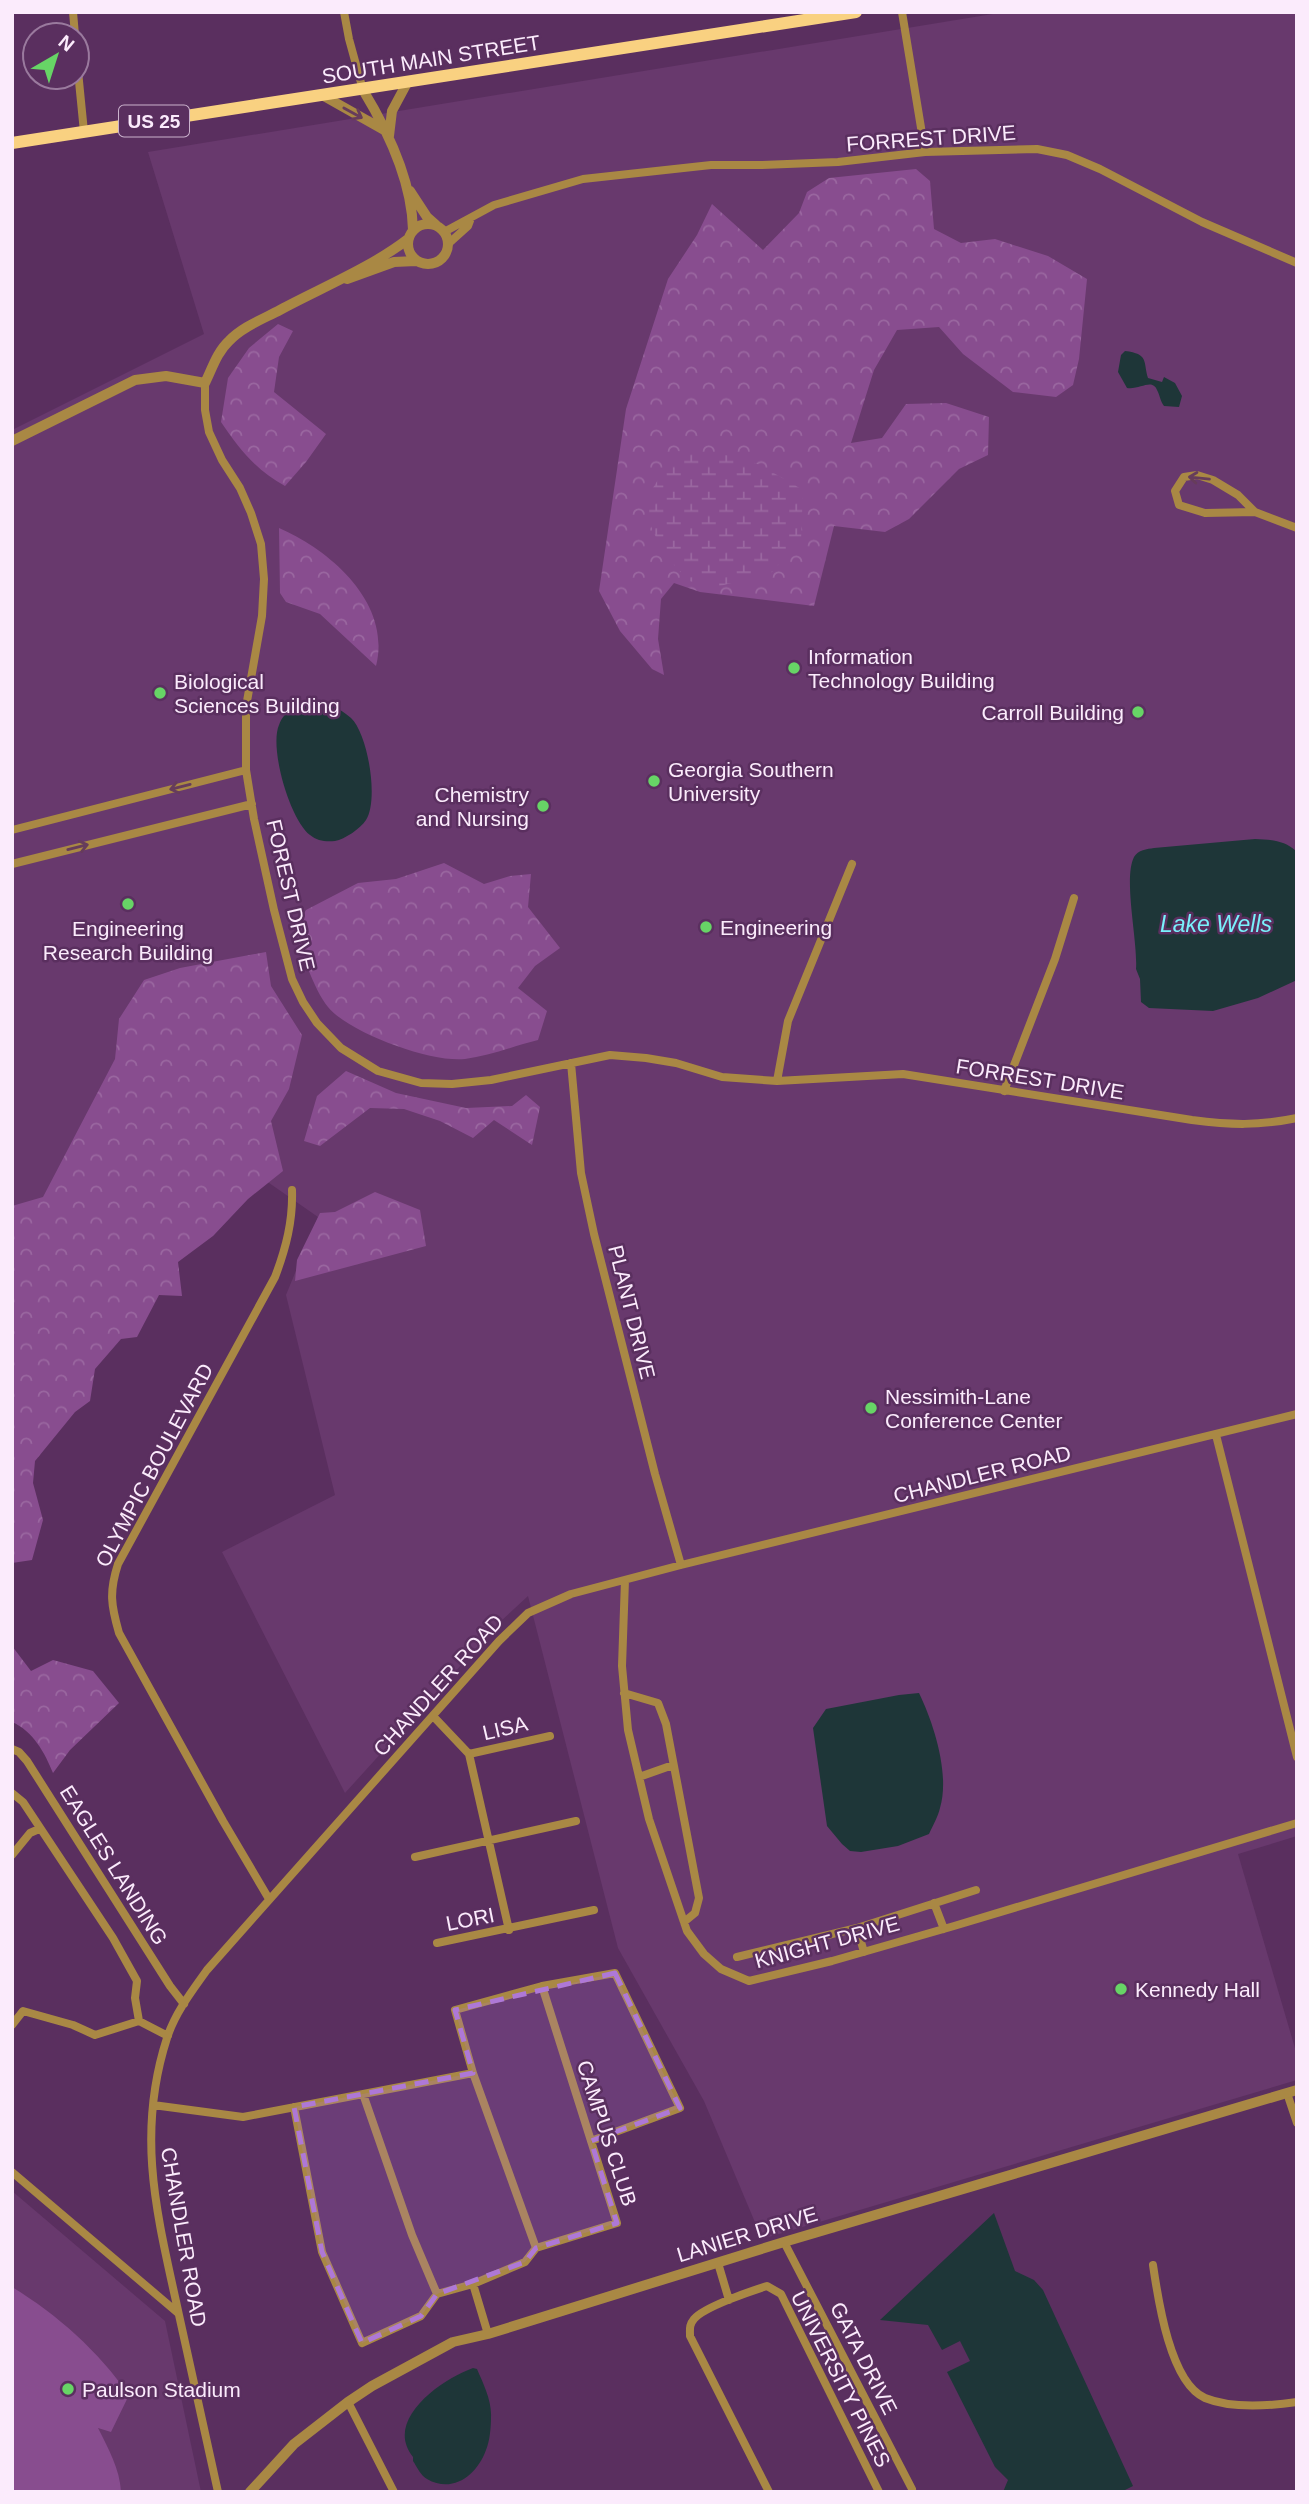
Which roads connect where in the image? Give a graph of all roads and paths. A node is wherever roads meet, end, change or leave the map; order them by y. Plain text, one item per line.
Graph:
1 (344, 12) edge
2 (856, 12) edge
3 (903, 13) edge
4 (407, 83) junction
5 (363, 90) junction
6 (80, 91) edge
7 (323, 96) junction
8 (84, 132) junction
9 (387, 135) junction
10 (12, 143) edge
11 (925, 152) junction
12 (407, 186) junction
13 (471, 218) junction
14 (441, 229) junction
15 (410, 234) junction
16 (448, 244) junction
17 (416, 261) junction
18 (1297, 263) edge
19 (334, 283) junction
20 (205, 383) junction
21 (12, 441) edge
22 (1255, 512) junction
23 (1297, 528) edge
24 (246, 770) junction
25 (252, 804) junction
26 (12, 830) edge
27 (12, 864) edge
28 (852, 864) dead end
29 (1074, 898) dead end
30 (571, 1063) junction
31 (777, 1081) junction
32 (1004, 1091) junction
33 (1297, 1118) edge
34 (292, 1190) dead end
35 (1297, 1414) edge
36 (1216, 1435) junction
37 (681, 1565) junction
38 (625, 1580) junction
39 (624, 1693) junction
40 (433, 1716) junction
41 (550, 1736) dead end
42 (12, 1749) edge
43 (469, 1754) junction
44 (1297, 1757) edge
45 (673, 1765) junction
46 (639, 1777) junction
47 (12, 1793) edge
48 (576, 1821) dead end
49 (1297, 1823) edge
50 (39, 1829) junction
51 (487, 1840) junction
52 (12, 1855) edge
53 (415, 1857) dead end
54 (976, 1890) dead end
55 (269, 1899) junction
56 (934, 1903) junction
57 (594, 1910) dead end
58 (684, 1923) junction
59 (857, 1928) junction
60 (944, 1929) junction
61 (509, 1930) junction
62 (438, 1943) dead end
63 (864, 1952) junction
64 (737, 1957) dead end
65 (542, 1986) junction
66 (184, 2004) junction
67 (139, 2021) junction
68 (12, 2025) edge
69 (168, 2036) junction
70 (473, 2074) junction
71 (1292, 2092) edge
72 (363, 2094) junction
73 (153, 2105) junction
74 (294, 2107) junction
75 (1297, 2123) edge
76 (591, 2141) junction
77 (12, 2172) edge
78 (784, 2242) junction
79 (536, 2248) junction
80 (718, 2263) junction
81 (1153, 2265) dead end
82 (473, 2284) junction
83 (437, 2294) junction
84 (729, 2300) junction
85 (179, 2314) junction
86 (488, 2334) junction
87 (348, 2402) junction
88 (1297, 2402) edge
89 (912, 2489) dead end
90 (218, 2492) edge
91 (250, 2492) edge
92 (394, 2492) edge
93 (769, 2492) edge
94 (879, 2492) edge

1 - 5 street
2 - 4 main road, SOUTH MAIN STREET / US 25
3 - 11 street
4 - 5 main road, SOUTH MAIN STREET / US 25
4 - 9 street
5 - 7 main road, SOUTH MAIN STREET / US 25
5 - 9 street
6 - 8 street
7 - 8 main road, SOUTH MAIN STREET / US 25
7 -> 9 street
8 - 10 main road, SOUTH MAIN STREET / US 25
9 - 12 street
11 - 13 street, FORREST DRIVE
11 - 18 street, FORREST DRIVE
12 - 14 street
12 - 15 street
13 - 14 street, FORREST DRIVE
13 - 16 street
14 - 15 street
14 - 16 street
15 - 17 street
15 - 19 street
16 - 17 street
17 - 19 street
19 - 20 street
20 - 21 street
20 - 24 street, FOREST DRIVE
22 -> 22 street
22 - 23 street
24 - 25 street, FOREST DRIVE
24 -> 26 street
27 -> 25 street
25 - 30 street, FOREST DRIVE
28 - 31 street
29 - 32 street
30 - 31 street, FOREST DRIVE
30 - 37 street, PLANT DRIVE
31 - 32 street, FORREST DRIVE
32 - 33 street, FORREST DRIVE
34 - 55 street, OLYMPIC BOULEVARD
35 - 36 street, CHANDLER ROAD
36 - 37 street, CHANDLER ROAD
36 - 44 street
37 - 38 street, CHANDLER ROAD
38 - 39 street, KNIGHT DRIVE
38 - 40 street, CHANDLER ROAD
39 - 45 street
39 - 46 street, KNIGHT DRIVE
40 - 43 street
40 - 55 street, CHANDLER ROAD
41 - 43 street, LISA
42 - 66 street, EAGLES LANDING
43 - 51 street
45 - 46 street
45 - 58 street
46 - 58 street, KNIGHT DRIVE
47 - 50 street
48 - 51 street
49 - 60 street, KNIGHT DRIVE
50 - 52 street
50 - 67 street
51 - 53 street
51 - 61 street
54 - 56 street
55 - 66 street, CHANDLER ROAD
56 - 59 street
56 - 60 street
57 - 61 street, LORI
58 - 63 street, KNIGHT DRIVE
59 - 63 street
59 - 64 street
60 - 63 street, KNIGHT DRIVE
61 - 62 street, LORI
65 - 70 street
65 - 76 street, CAMPUS CLUB
65 - 76 street
66 - 69 street, CHANDLER ROAD
67 - 68 street
67 - 69 street
69 - 73 street, CHANDLER ROAD
70 - 72 street
70 - 79 street
71 - 75 street
71 - 78 street, LANIER DRIVE
72 - 74 street
72 - 83 street
73 - 74 street
73 - 85 street, CHANDLER ROAD
74 - 83 street
76 - 79 street, CAMPUS CLUB
77 - 85 street
78 - 80 street, LANIER DRIVE
78 - 89 street, GATA DRIVE
79 - 82 street, CAMPUS CLUB
80 - 84 street
80 - 86 street, LANIER DRIVE
81 - 88 street
82 - 83 street, CAMPUS CLUB
82 - 86 street
84 - 93 street, UNIVERSITY PINES
84 - 94 street, UNIVERSITY PINES
85 - 90 street, CHANDLER ROAD
86 - 87 street, LANIER DRIVE
87 - 91 street, LANIER DRIVE
87 - 92 street

